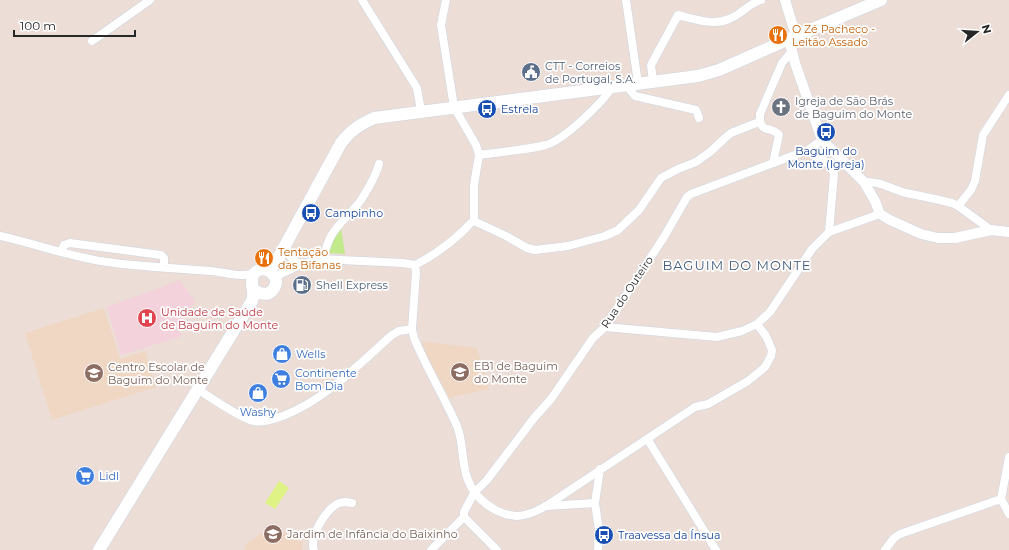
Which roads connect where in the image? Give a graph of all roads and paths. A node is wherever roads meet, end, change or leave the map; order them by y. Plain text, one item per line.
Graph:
1 (150, 0) edge
2 (446, 0) edge
3 (626, 0) edge
4 (761, 0) edge
5 (784, 0) edge
6 (881, 0) edge
7 (366, 1) edge
8 (793, 37) junction
9 (92, 40) dead end
10 (792, 51) junction
11 (653, 81) junction
12 (632, 84) junction
13 (613, 86) junction
14 (1009, 95) edge
15 (454, 107) junction
16 (422, 111) junction
17 (699, 118) dead end
18 (759, 122) junction
19 (822, 140) junction
20 (808, 150) junction
21 (479, 155) junction
22 (772, 163) junction
23 (379, 164) dead end
24 (864, 182) junction
25 (958, 206) junction
26 (880, 214) junction
27 (474, 221) junction
28 (991, 230) junction
29 (829, 232) junction
30 (1009, 232) edge
31 (0, 236) edge
32 (286, 243) junction
33 (109, 248) junction
34 (61, 252) junction
35 (323, 259) junction
36 (107, 262) junction
37 (302, 264) junction
38 (415, 265) junction
39 (164, 267) junction
40 (264, 278) junction
41 (757, 324) junction
42 (605, 327) junction
43 (412, 329) junction
44 (198, 389) junction
45 (648, 440) junction
46 (1009, 457) edge
47 (600, 469) junction
48 (474, 493) junction
49 (1001, 499) junction
50 (352, 503) dead end
51 (595, 503) junction
52 (546, 506) junction
53 (1009, 514) edge
54 (464, 517) junction
55 (313, 549) edge
56 (99, 550) edge
57 (431, 550) edge
58 (497, 550) edge
59 (598, 550) edge
60 (716, 550) edge
61 (885, 550) edge

1 - 9 street
2 - 15 street
3 - 12 street
4 - 11 street
5 - 8 street
6 - 8 main road
7 - 16 street
8 - 10 street
8 - 11 main road
10 - 18 street
10 - 19 street
11 - 12 main road
12 - 13 main road
12 - 17 street
13 - 15 main road
13 - 21 street
14 - 25 street
15 - 16 main road
15 - 21 street
16 - 32 main road
18 - 22 street
18 - 27 street
19 - 20 street, Rua do Outeiro
19 - 24 street
20 - 22 street, Rua do Outeiro
20 - 29 street
21 - 27 street
22 - 42 street, Rua do Outeiro
23 - 35 street
24 - 25 street
24 - 26 street
25 - 28 street
26 - 28 street
26 - 29 street
27 - 38 street
28 - 30 street
29 - 41 street
31 - 34 street
32 - 37 street
32 - 40 main road
33 - 34 street
33 - 36 street
33 - 39 street
34 - 36 street
35 - 37 street
35 - 38 street
36 - 39 street
37 - 40 street
38 - 43 street
39 - 40 street
40 - 44 main road
41 - 42 street
41 - 45 street
42 - 48 street, Rua do Outeiro
43 - 44 street
43 - 48 street
44 - 56 main road
45 - 47 street
45 - 60 street
46 - 49 street
47 - 51 street
47 - 52 street
48 - 52 street
48 - 54 street, Rua do Outeiro
49 - 53 street
49 - 61 street
50 - 55 street
51 - 52 street
51 - 59 street
54 - 57 street
54 - 58 street

